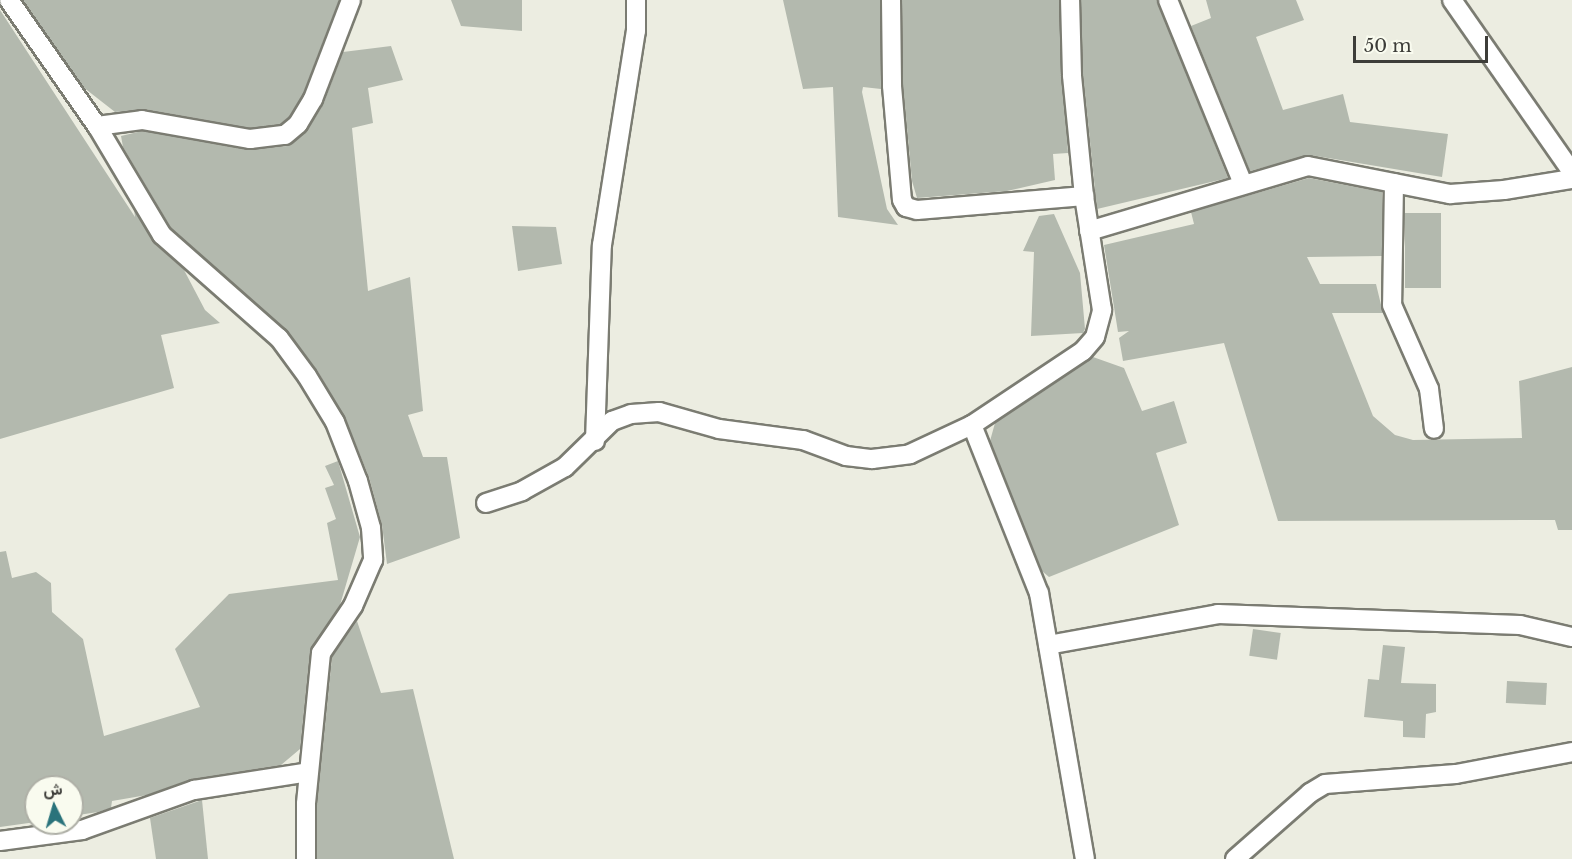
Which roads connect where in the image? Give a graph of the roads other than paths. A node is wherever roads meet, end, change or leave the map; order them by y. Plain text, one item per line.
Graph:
1 (9, 0) edge
2 (351, 0) edge
3 (636, 0) edge
4 (891, 0) edge
5 (1070, 0) edge
6 (1168, 0) edge
7 (1452, 0) edge
8 (97, 126) junction
9 (1572, 172) edge
10 (1572, 179) edge
11 (1394, 183) junction
12 (1243, 184) junction
13 (1084, 196) junction
14 (1089, 231) junction
15 (972, 425) junction
16 (1434, 429) dead end
17 (595, 441) junction
18 (486, 503) dead end
19 (1572, 637) edge
20 (1048, 645) junction
21 (1572, 752) edge
22 (309, 772) junction
23 (0, 841) edge
24 (306, 859) edge
25 (1085, 859) edge
26 (1235, 859) edge

1 - 8 street
2 - 8 street
3 - 17 street
4 - 13 street
5 - 13 street
6 - 12 street
7 - 9 street
8 - 22 street
10 - 11 street
11 - 12 street
11 - 16 street
12 - 14 street
13 - 14 street
14 - 15 street
15 - 17 street
15 - 20 street
17 - 18 street
19 - 20 street
20 - 25 street
21 - 26 street
22 - 23 street
22 - 24 street

